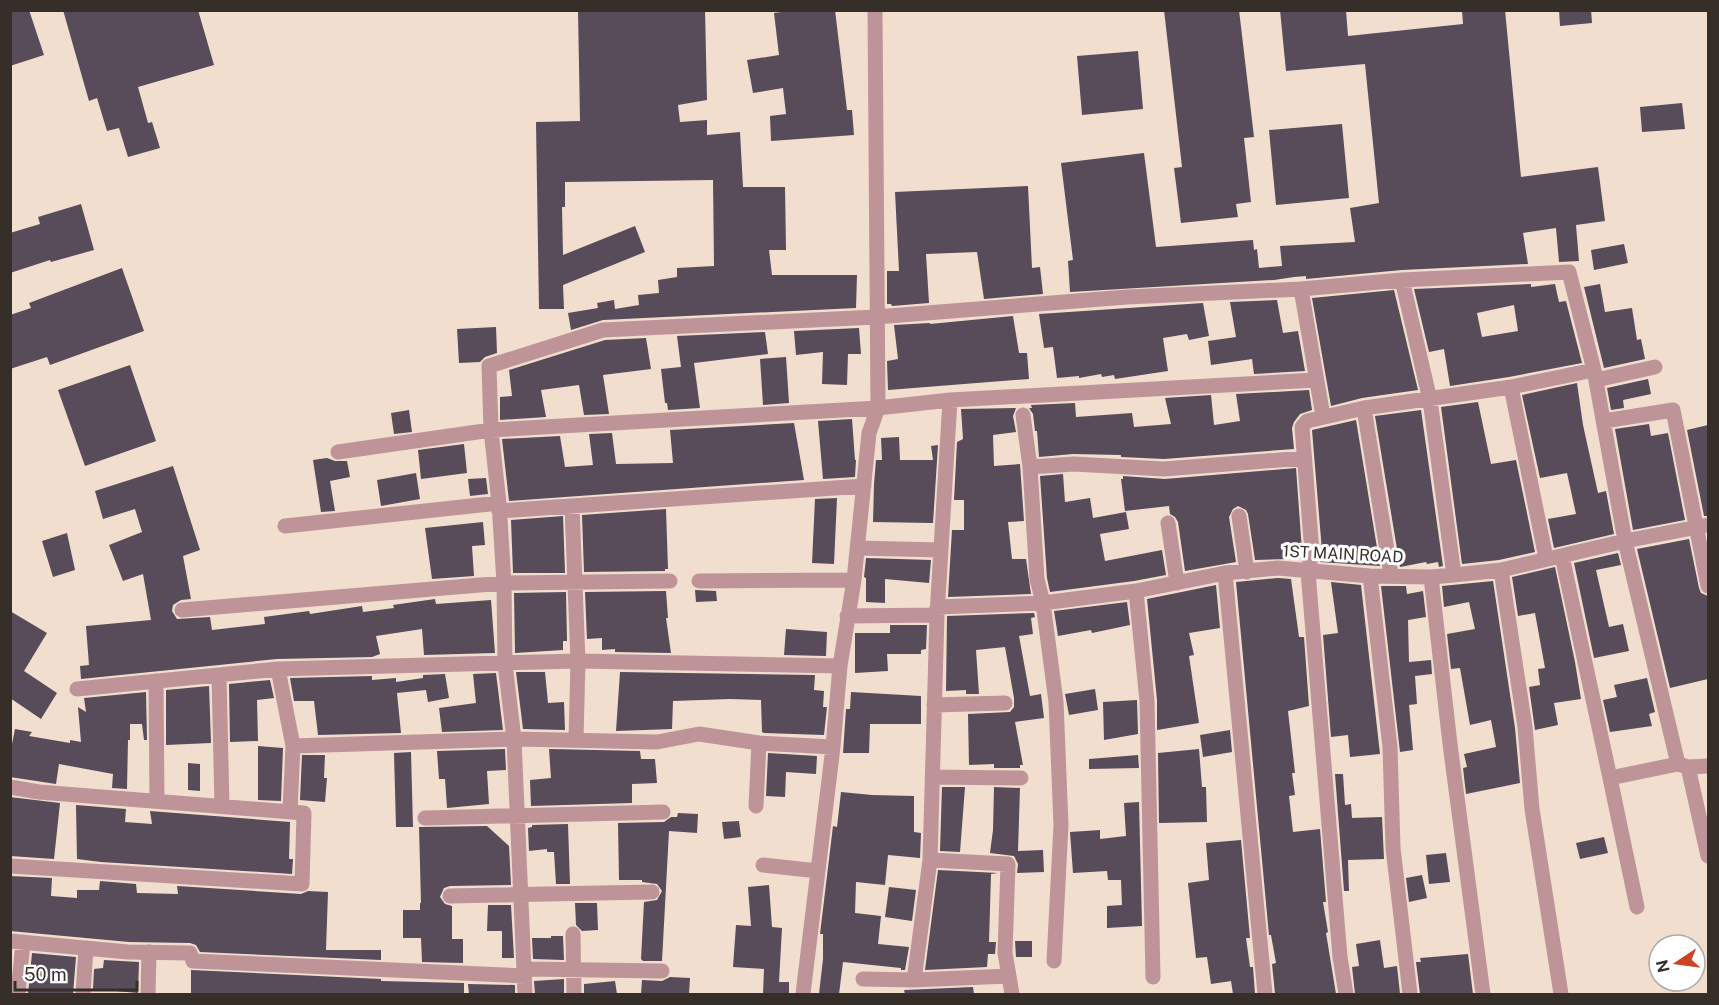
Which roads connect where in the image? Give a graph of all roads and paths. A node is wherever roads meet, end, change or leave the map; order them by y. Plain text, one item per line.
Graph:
1 (875, 10) edge
2 (1402, 280) junction
3 (1301, 290) junction
4 (876, 317) junction
5 (1655, 367) dead end
6 (1595, 375) junction
7 (1316, 380) junction
8 (1511, 387) junction
9 (950, 400) junction
10 (1430, 400) junction
11 (878, 408) junction
12 (1364, 408) junction
13 (1023, 415) dead end
14 (1323, 416) junction
15 (1604, 421) junction
16 (490, 430) junction
17 (338, 452) dead end
18 (1304, 458) junction
19 (1030, 467) junction
20 (864, 486) junction
21 (572, 506) junction
22 (499, 507) junction
23 (1239, 516) dead end
24 (1167, 524) dead end
25 (285, 526) dead end
26 (1702, 527) edge
27 (1625, 541) junction
28 (856, 548) junction
29 (940, 550) junction
30 (1554, 557) junction
31 (1501, 570) junction
32 (1247, 572) junction
33 (1308, 572) junction
34 (1225, 573) junction
35 (1391, 575) junction
36 (1454, 575) junction
37 (1370, 576) junction
38 (1431, 577) junction
39 (853, 580) junction
40 (670, 581) dead end
41 (699, 581) dead end
42 (574, 582) junction
43 (1177, 583) junction
44 (504, 584) junction
45 (1708, 586) edge
46 (1136, 591) junction
47 (1043, 603) junction
48 (182, 610) dead end
49 (937, 611) junction
50 (847, 616) junction
51 (578, 661) junction
52 (505, 664) junction
53 (840, 666) junction
54 (278, 669) junction
55 (219, 675) junction
56 (156, 681) junction
57 (77, 689) dead end
58 (1005, 703) dead end
59 (934, 705) junction
60 (514, 739) junction
61 (576, 739) junction
62 (759, 743) junction
63 (293, 746) junction
64 (833, 747) junction
65 (1683, 765) junction
66 (1708, 766) edge
67 (932, 777) junction
68 (1021, 778) dead end
69 (1610, 778) junction
70 (10, 787) edge
71 (157, 801) junction
72 (222, 806) junction
73 (756, 806) dead end
74 (290, 811) junction
75 (663, 812) dead end
76 (517, 817) junction
77 (425, 818) dead end
78 (1708, 856) edge
79 (930, 860) junction
80 (10, 866) edge
81 (763, 866) dead end
82 (818, 871) junction
83 (652, 892) dead end
84 (521, 895) junction
85 (450, 896) dead end
86 (1637, 907) dead end
87 (573, 934) dead end
88 (17, 942) edge
89 (86, 948) junction
90 (149, 952) junction
91 (1054, 961) dead end
92 (574, 969) junction
93 (662, 971) dead end
94 (525, 972) junction
95 (1009, 975) junction
96 (1153, 977) dead end
97 (863, 979) dead end
98 (914, 980) junction
99 (18, 994) edge
100 (83, 994) edge
101 (148, 994) edge
102 (525, 994) edge
103 (574, 994) edge
104 (803, 994) edge
105 (1012, 994) edge
106 (1264, 994) edge
107 (1346, 994) edge
108 (1410, 994) edge
109 (1483, 994) edge
110 (1561, 994) edge

1 - 4 street
2 - 3 street
2 - 6 street
2 - 10 street
3 - 4 street
3 - 7 street
4 - 11 street
4 - 16 street
5 - 6 street
6 - 8 street
6 - 15 street
7 - 9 street
7 - 14 street
8 - 10 street
8 - 30 street
9 - 11 street
9 - 29 street
10 - 12 street
10 - 36 street
11 - 16 street
11 - 20 street
12 - 14 street
12 - 35 street
13 - 19 street
14 - 18 street
15 - 26 street
15 - 27 street
16 - 17 street
16 - 22 street
18 - 19 street
18 - 33 street
19 - 47 street
20 - 21 street
20 - 28 street
21 - 22 street
21 - 42 street
22 - 25 street
22 - 44 street
23 - 32 street
24 - 43 street
26 - 27 street, 1ST MAIN ROAD
26 - 45 street
27 - 30 street, 1ST MAIN ROAD
27 - 65 street
28 - 29 street
28 - 39 street
29 - 49 street
30 - 31 street, 1ST MAIN ROAD
30 - 69 street
31 - 36 street, 1ST MAIN ROAD
31 - 110 street
32 - 33 street, 1ST MAIN ROAD
32 - 34 street, 1ST MAIN ROAD
33 - 37 street, 1ST MAIN ROAD
33 - 107 street
34 - 43 street, 1ST MAIN ROAD
34 - 106 street
35 - 37 street, 1ST MAIN ROAD
35 - 38 street, 1ST MAIN ROAD
36 - 38 street, 1ST MAIN ROAD
37 - 108 street
38 - 109 street
39 - 41 street
39 - 50 street
40 - 42 street
42 - 44 street
42 - 51 street
43 - 46 street, 1ST MAIN ROAD
44 - 48 street
44 - 52 street
46 - 47 street, 1ST MAIN ROAD
46 - 96 street
47 - 49 street, 1ST MAIN ROAD
47 - 91 street
49 - 50 street, 1ST MAIN ROAD
49 - 59 street
50 - 53 street
51 - 52 street
51 - 53 street
51 - 61 street
52 - 54 street
52 - 60 street
53 - 64 street
54 - 55 street
54 - 63 street
55 - 56 street
55 - 72 street
56 - 57 street
56 - 71 street
58 - 59 street
59 - 67 street
60 - 61 street
60 - 63 street
60 - 76 street
61 - 62 street
62 - 64 street
62 - 73 street
63 - 74 street
64 - 82 street
65 - 66 street
65 - 69 street
65 - 78 street
67 - 68 street
67 - 79 street
69 - 86 street
70 - 71 street
71 - 72 street
72 - 74 street
74 - 80 street
75 - 76 street
76 - 77 street
76 - 84 street
79 - 95 street
79 - 98 street
81 - 82 street
82 - 104 street
83 - 84 street
84 - 85 street
84 - 94 street
87 - 92 street
88 - 89 street
88 - 99 street
89 - 90 street
89 - 100 street
90 - 94 street
90 - 101 street
92 - 93 street
92 - 94 street
92 - 103 street
94 - 102 street
95 - 98 street
95 - 105 street
97 - 98 street

